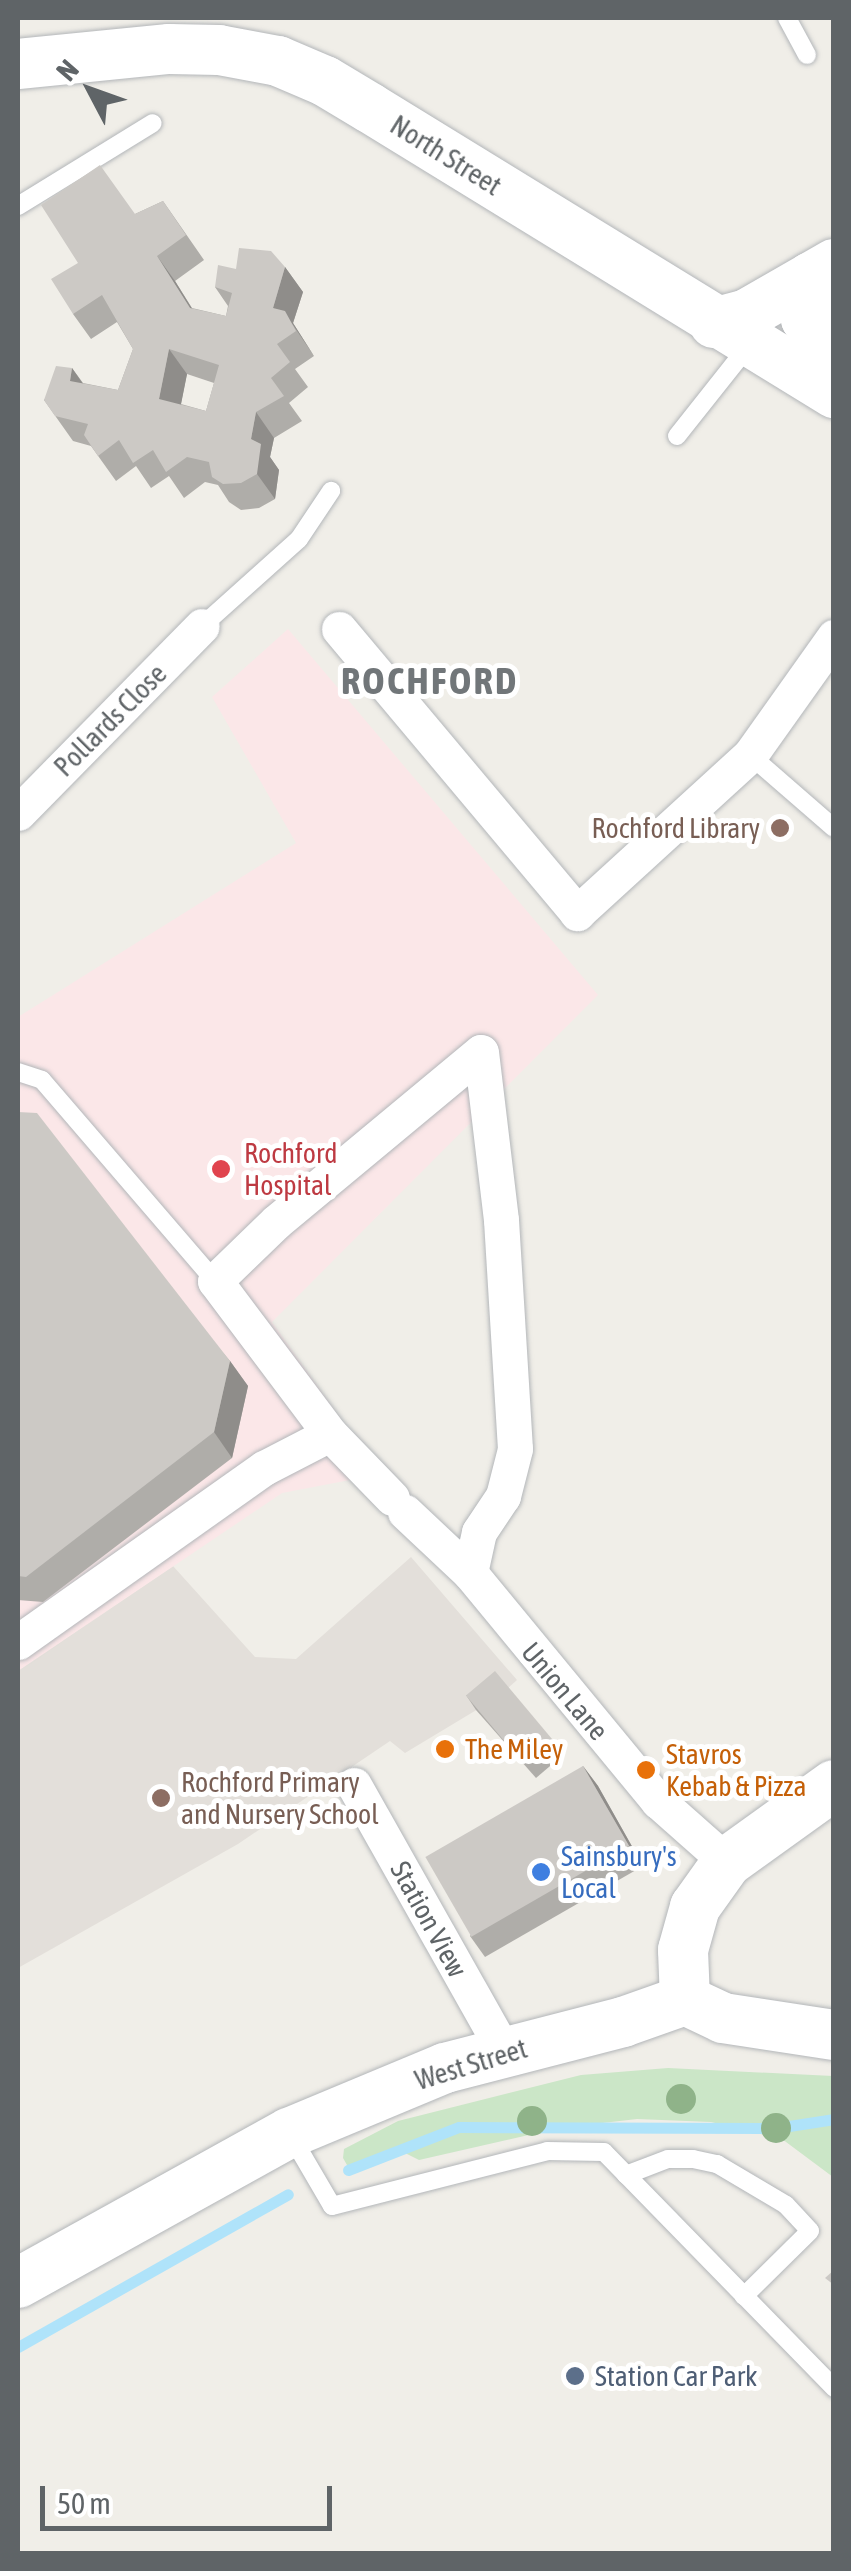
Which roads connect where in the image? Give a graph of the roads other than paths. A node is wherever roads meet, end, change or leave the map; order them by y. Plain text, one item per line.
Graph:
1 (787, 18) edge
2 (807, 55) dead end
3 (18, 64) edge
4 (154, 123) dead end
5 (18, 206) edge
6 (822, 270) edge
7 (732, 334) junction
8 (834, 355) edge
9 (834, 393) edge
10 (677, 436) dead end
11 (331, 491) dead end
12 (202, 626) joint
13 (339, 629) dead end
14 (834, 637) edge
15 (750, 755) junction
16 (18, 813) edge
17 (834, 828) edge
18 (18, 1072) edge
19 (215, 1281) junction
20 (330, 1434) junction
21 (470, 1573) junction
22 (18, 1642) edge
23 (354, 1785) dead end
24 (834, 1785) edge
25 (726, 1862) junction
26 (684, 2000) junction
27 (834, 2035) edge
28 (505, 2053) junction
29 (289, 2133) junction
30 (626, 2175) junction
31 (18, 2283) edge
32 (744, 2296) junction
33 (834, 2388) edge

1 - 2 lane
3 - 7 street, North Street
4 - 5 lane
6 - 7 street
6 - 8 street
7 - 9 street, North Street
7 - 10 lane
11 - 12 lane
12 - 16 street, Pollards Close
13 - 15 street
14 - 15 street
15 - 17 lane
18 - 19 lane
19 - 20 street, Union Lane
19 - 21 street
20 - 21 street, Union Lane
20 - 22 street
21 - 25 street, Union Lane
23 - 28 street, Station View
24 - 25 street
25 - 26 street
26 - 27 street
26 - 28 street, West Street
28 - 29 street, West Street
29 - 30 lane
29 - 31 street, West Street
30 - 32 lane
30 - 32 lane
32 - 33 lane

